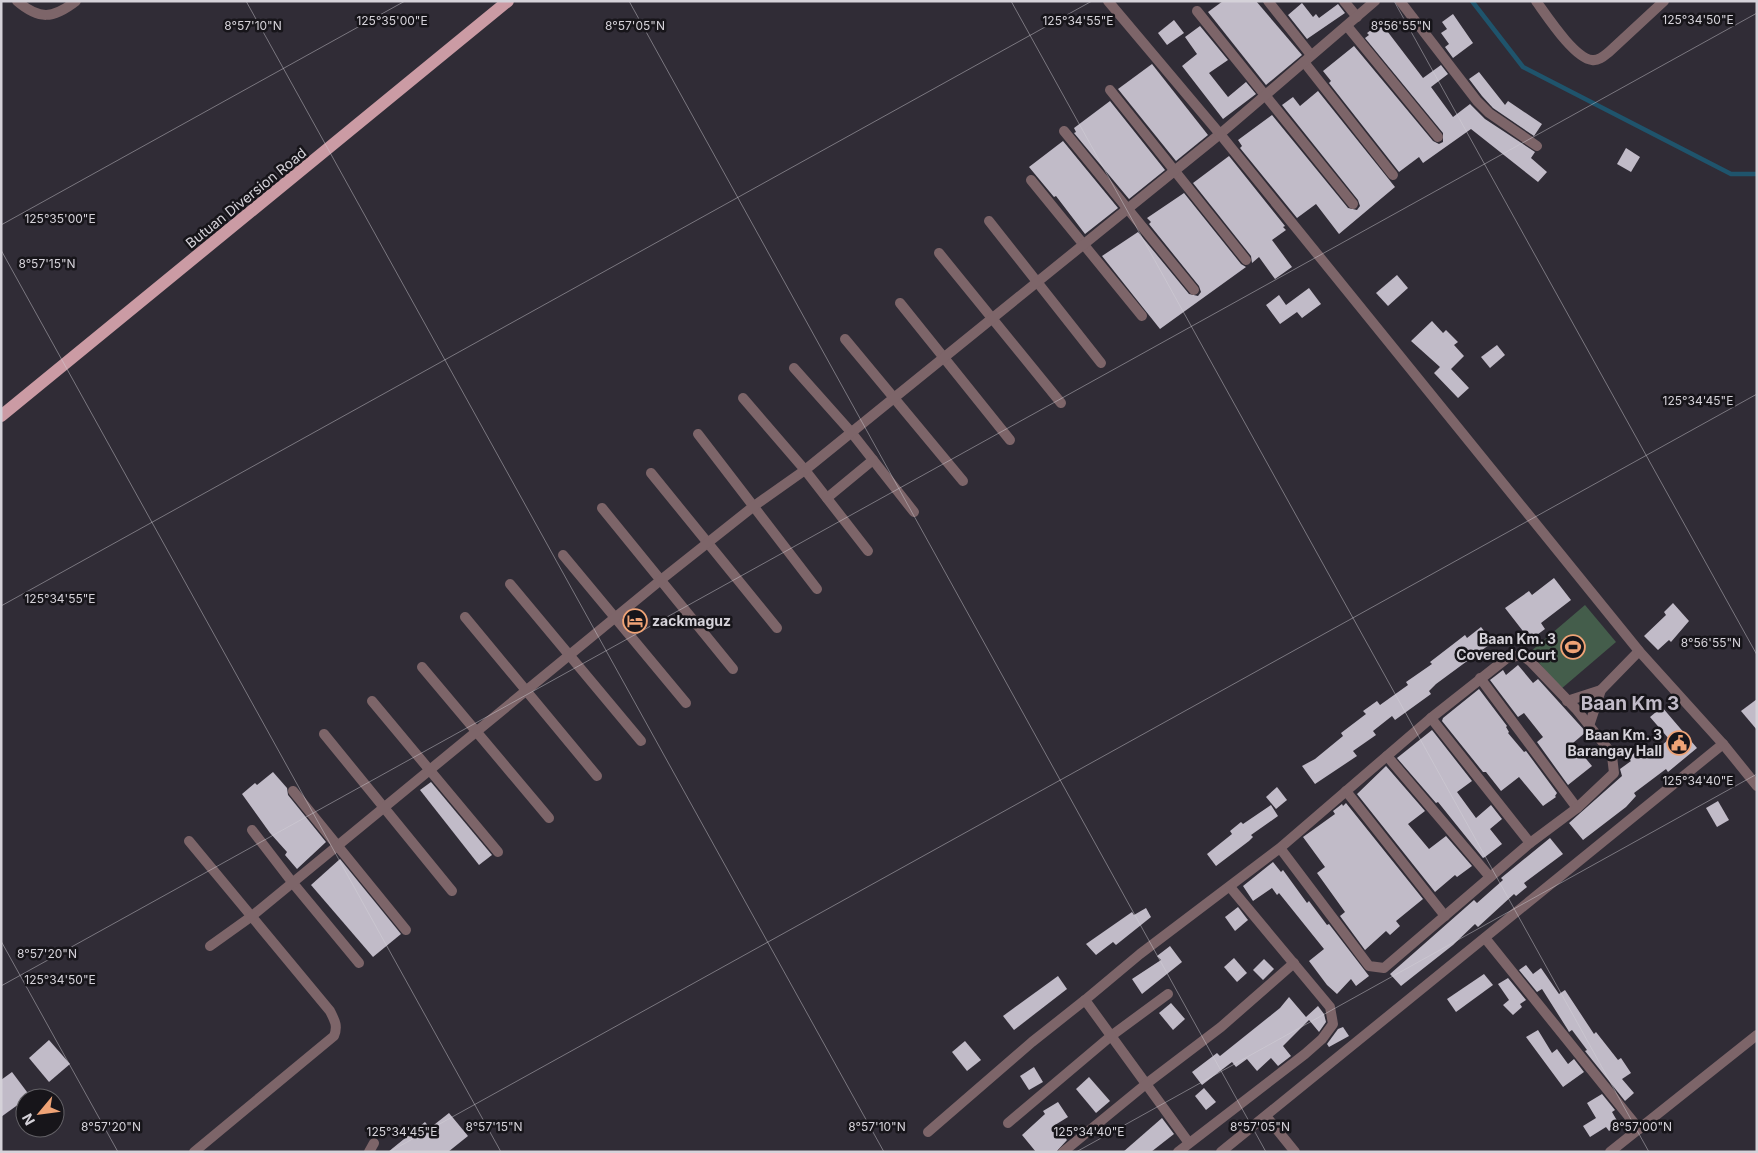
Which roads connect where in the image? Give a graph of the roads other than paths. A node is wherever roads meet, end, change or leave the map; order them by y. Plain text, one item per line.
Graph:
1 (17, 1) edge
2 (76, 1) edge
3 (508, 1) edge
4 (1108, 1) edge
5 (1268, 1) edge
6 (1344, 1) edge
7 (1375, 1) edge
8 (1400, 1) edge
9 (1536, 1) edge
10 (1664, 1) edge
11 (1197, 11) dead end
12 (1357, 17) junction
13 (1347, 26) junction
14 (1307, 58) junction
15 (1110, 90) dead end
16 (1264, 96) junction
17 (1064, 131) dead end
18 (1220, 134) junction
19 (1438, 137) dead end
20 (1538, 146) dead end
21 (1174, 171) junction
22 (1394, 175) dead end
23 (1031, 180) dead end
24 (1353, 204) dead end
25 (1127, 207) junction
26 (989, 221) dead end
27 (1083, 243) junction
28 (939, 252) dead end
29 (1246, 260) dead end
30 (1037, 280) junction
31 (1194, 290) dead end
32 (900, 303) dead end
33 (1142, 316) dead end
34 (992, 318) junction
35 (845, 339) dead end
36 (945, 357) junction
37 (1101, 363) dead end
38 (794, 368) dead end
39 (743, 398) dead end
40 (894, 398) junction
41 (1061, 403) dead end
42 (1, 416) edge
43 (851, 432) junction
44 (698, 434) dead end
45 (1010, 440) dead end
46 (873, 460) junction
47 (805, 470) junction
48 (650, 473) dead end
49 (962, 481) dead end
50 (827, 498) junction
51 (754, 506) junction
52 (602, 508) dead end
53 (914, 512) dead end
54 (709, 543) junction
55 (868, 551) dead end
56 (563, 555) dead end
57 (662, 579) junction
58 (510, 584) dead end
59 (817, 589) dead end
60 (616, 617) junction
61 (464, 618) dead end
62 (777, 628) dead end
63 (1639, 651) junction
64 (569, 654) junction
65 (422, 667) dead end
66 (733, 669) dead end
67 (1480, 678) junction
68 (1601, 690) junction
69 (525, 691) junction
70 (372, 701) dead end
71 (1567, 701) junction
72 (686, 703) dead end
73 (1431, 718) junction
74 (1589, 726) junction
75 (476, 733) junction
76 (324, 734) dead end
77 (641, 741) dead end
78 (1723, 744) junction
79 (1387, 756) junction
80 (431, 769) junction
81 (597, 776) dead end
82 (1757, 786) edge
83 (293, 791) dead end
84 (1346, 791) junction
85 (383, 806) junction
86 (1578, 808) junction
87 (549, 818) dead end
88 (252, 830) dead end
89 (189, 841) dead end
90 (1530, 843) junction
91 (337, 844) junction
92 (1280, 848) junction
93 (498, 852) dead end
94 (1490, 877) junction
95 (292, 882) junction
96 (1230, 887) junction
97 (452, 891) dead end
98 (252, 916) junction
99 (1445, 916) junction
100 (406, 930) dead end
101 (1485, 938) junction
102 (210, 946) dead end
103 (359, 963) dead end
104 (1294, 963) junction
105 (1168, 994) dead end
106 (1085, 1000) junction
107 (1757, 1035) edge
108 (1111, 1036) junction
109 (1146, 1084) junction
110 (1266, 1116) junction
111 (1008, 1122) dead end
112 (1638, 1128) junction
113 (928, 1132) dead end
114 (1189, 1143) junction
115 (194, 1152) edge
116 (1063, 1152) edge
117 (1178, 1152) edge
118 (1221, 1152) edge
119 (1295, 1152) edge
120 (1610, 1152) edge

1 - 2 street
3 - 42 main road, Butuan Diversion Road
4 - 18 street
5 - 14 street
6 - 12 street
7 - 12 street
8 - 20 street
9 - 10 street
11 - 16 street
12 - 13 street
13 - 14 street
13 - 19 street
14 - 16 street
14 - 22 street
15 - 21 street
16 - 18 street
16 - 24 street
17 - 25 street
18 - 21 street
18 - 63 street
21 - 25 street
21 - 29 street
23 - 27 street
25 - 27 street
25 - 31 street
26 - 30 street
27 - 30 street
27 - 33 street
28 - 34 street
30 - 34 street
30 - 37 street
32 - 36 street
34 - 36 street
34 - 41 street
35 - 40 street
36 - 40 street
36 - 45 street
38 - 43 street
39 - 47 street
40 - 43 street
40 - 49 street
43 - 46 street
43 - 47 street
44 - 51 street
46 - 50 street
46 - 53 street
47 - 50 street
47 - 51 street
48 - 54 street
50 - 55 street
51 - 54 street
51 - 59 street
52 - 57 street
54 - 57 street
54 - 62 street
56 - 60 street
57 - 60 street
57 - 66 street
58 - 64 street
60 - 64 street
60 - 72 street
61 - 69 street
63 - 68 street
63 - 78 street
64 - 69 street
64 - 77 street
65 - 75 street
67 - 71 street
67 - 73 street
67 - 86 street
68 - 71 street
68 - 74 street
69 - 75 street
69 - 81 street
70 - 80 street
71 - 74 street
73 - 79 street
73 - 90 street
74 - 86 street
75 - 80 street
75 - 87 street
76 - 85 street
78 - 82 street
78 - 101 street
79 - 84 street
79 - 94 street
80 - 85 street
80 - 93 street
83 - 91 street
84 - 92 street
84 - 99 street
85 - 91 street
85 - 97 street
86 - 90 street
88 - 95 street
89 - 98 street
90 - 94 street
91 - 95 street
91 - 100 street
92 - 96 street
92 - 99 street
94 - 99 street
95 - 98 street
95 - 103 street
96 - 104 street
96 - 106 street
98 - 102 street
98 - 115 street
101 - 110 street
101 - 112 street
104 - 109 street
104 - 114 street
105 - 108 street
106 - 108 street
106 - 113 street
107 - 112 street
108 - 109 street
108 - 111 street
109 - 114 street
109 - 116 street
110 - 118 street
110 - 119 street
112 - 120 street
114 - 117 street

